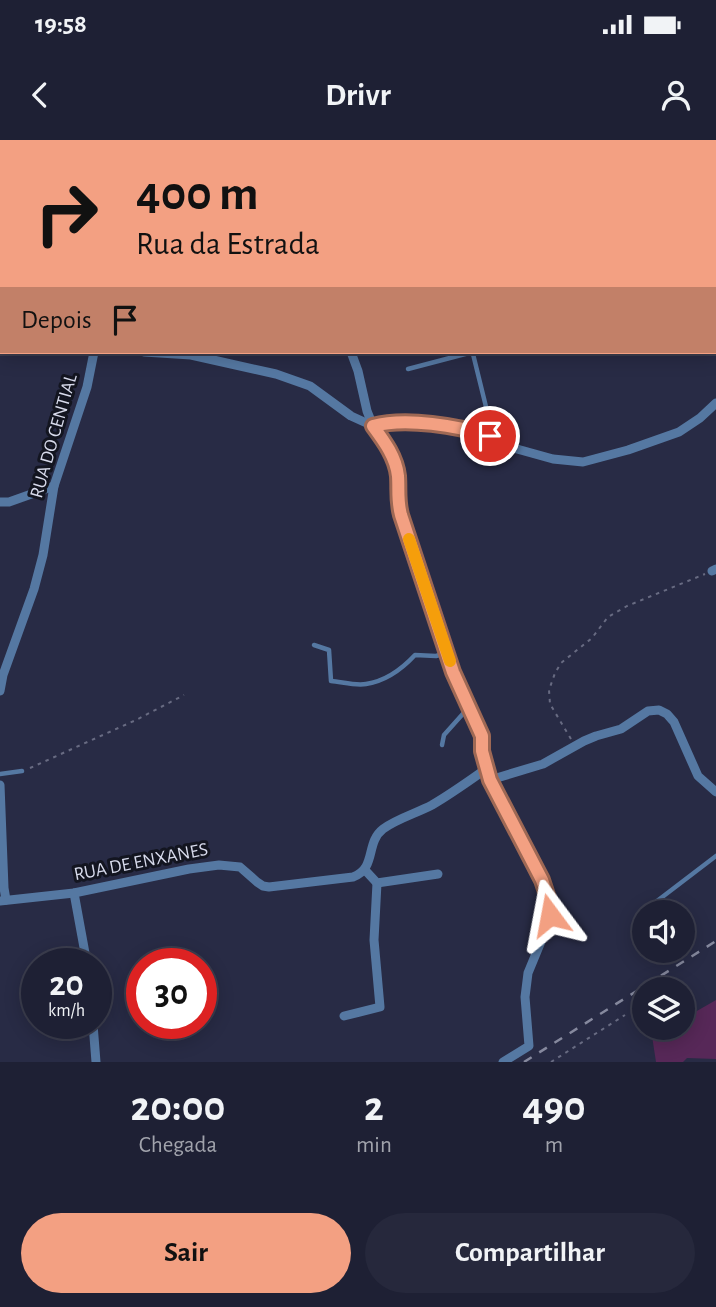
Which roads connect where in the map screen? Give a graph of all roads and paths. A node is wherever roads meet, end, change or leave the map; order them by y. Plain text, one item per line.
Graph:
1 (94, 354) edge
2 (175, 354) edge
3 (352, 354) edge
4 (465, 354) edge
5 (472, 354) edge
6 (408, 369) dead end
7 (716, 403) edge
8 (373, 426) junction
9 (490, 436) junction
10 (54, 486) junction
11 (0, 502) edge
12 (714, 570) edge
13 (314, 645) dead end
14 (447, 653) junction
15 (0, 691) edge
16 (184, 695) dead end
17 (468, 707) junction
18 (442, 745) dead end
19 (576, 746) junction
20 (486, 769) junction
21 (22, 771) joint
22 (0, 774) edge
23 (490, 780) junction
24 (0, 785) edge
25 (716, 792) edge
26 (716, 856) edge
27 (365, 870) junction
28 (438, 874) dead end
29 (377, 883) junction
30 (74, 893) junction
31 (3, 900) edge
32 (658, 900) edge
33 (84, 948) edge
34 (625, 1015) dead end
35 (344, 1016) dead end
36 (94, 1039) edge
37 (96, 1062) edge
38 (503, 1062) edge
39 (551, 1062) edge

1 - 10 street, RUA DO CENTIAL
2 - 8 street
3 - 8 street
4 - 6 lane
5 - 9 lane
7 - 9 street
8 - 9 street
8 - 14 street
10 - 11 street
10 - 15 street, RUA DO CENTIAL
12 - 19 path
13 - 14 lane
14 - 17 street
16 - 21 path
17 - 18 lane
17 - 20 street
19 - 23 street
19 - 25 street
20 - 23 street
20 - 27 street
21 - 22 lane
23 - 38 street
24 - 31 street
26 - 32 lane
27 - 29 street
27 - 30 street, RUA DE ENXANES
28 - 29 street
29 - 35 street
30 - 31 street, RUA DE ENXANES
30 - 33 street
34 - 39 path
36 - 37 street

